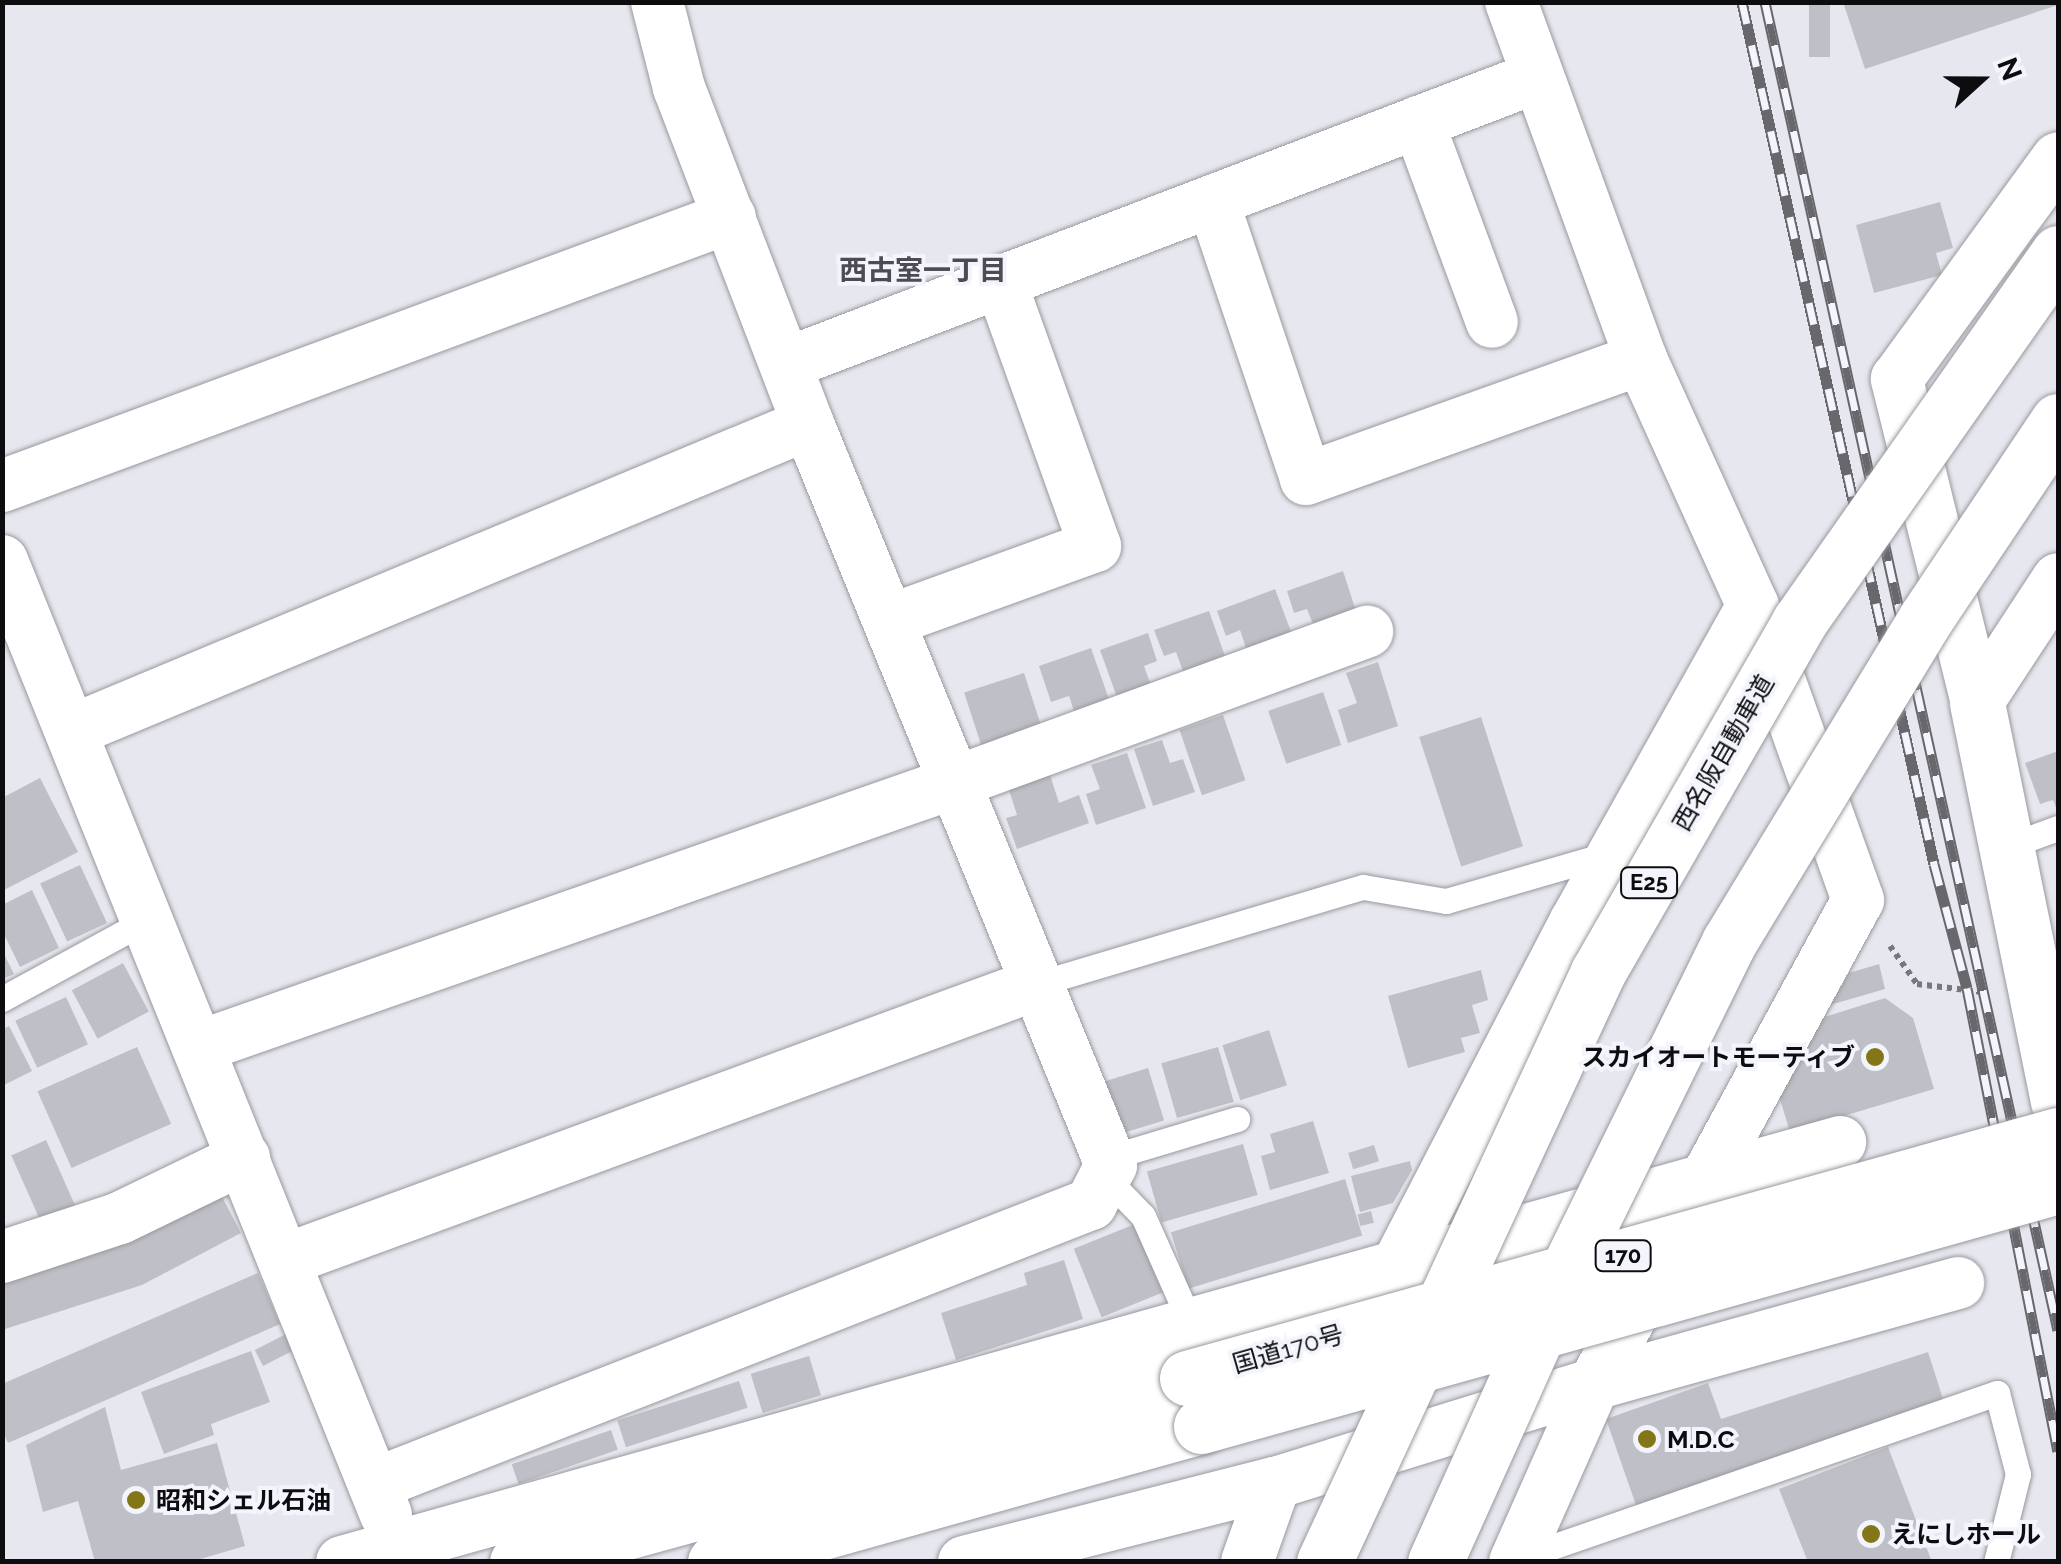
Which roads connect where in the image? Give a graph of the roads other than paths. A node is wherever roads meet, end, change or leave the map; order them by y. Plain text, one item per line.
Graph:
1 (657, 2) edge
2 (1511, 2) edge
3 (1537, 77) junction
4 (1418, 122) junction
5 (2058, 158) edge
6 (1214, 202) junction
7 (730, 216) junction
8 (2058, 254) edge
9 (1001, 284) junction
10 (1492, 322) dead end
11 (1641, 359) junction
12 (788, 363) junction
13 (2058, 421) edge
14 (808, 424) junction
15 (2, 486) edge
16 (2, 561) edge
17 (2058, 579) edge
18 (1754, 606) junction
19 (890, 620) junction
20 (1367, 632) dead end
21 (1977, 703) junction
22 (71, 731) junction
23 (956, 782) junction
24 (2058, 828) edge
25 (2006, 847) junction
26 (1614, 852) junction
27 (147, 920) junction
28 (1037, 984) junction
29 (2, 999) edge
30 (198, 1047) junction
31 (2053, 1072) edge
32 (1237, 1119) dead end
33 (2058, 1135) edge
34 (1840, 1142) dead end
35 (244, 1158) junction
36 (1106, 1167) junction
37 (1704, 1182) junction
38 (2058, 1186) edge
39 (2, 1257) edge
40 (285, 1260) junction
41 (1395, 1270) junction
42 (1958, 1283) dead end
43 (1193, 1376) junction
44 (1594, 1384) junction
45 (1274, 1483) junction
46 (375, 1484) junction
47 (400, 1554) edge
48 (1515, 1560) edge
49 (342, 1562) edge
50 (517, 1562) edge
51 (715, 1562) edge
52 (964, 1562) edge
53 (1247, 1562) edge
54 (1324, 1562) edge
55 (1435, 1562) edge
56 (1996, 1562) edge

1 - 7 street
2 - 3 street
3 - 4 street
3 - 11 street
4 - 6 street
4 - 10 street
5 - 21 street
6 - 9 street
6 - 11 street
7 - 12 street
7 - 15 street
8 - 54 main road, 西名阪自動車道 / E25, bridge
9 - 12 street
9 - 19 street
11 - 18 street
12 - 14 street
13 - 55 main road, bridge
14 - 19 street
14 - 22 street
16 - 22 street
17 - 21 street
18 - 26 street
18 - 37 street
19 - 23 street
20 - 23 street
21 - 25 main road
22 - 27 street
23 - 28 street
23 - 30 street
24 - 25 lane
25 - 31 main road
26 - 28 lane
26 - 41 street
27 - 29 lane
27 - 30 street
28 - 36 street
28 - 40 street
30 - 35 street
32 - 36 lane
33 - 43 main road, 国道170号 / 170, bridge
34 - 37 street
35 - 39 street
35 - 40 street
36 - 43 lane
36 - 46 street
37 - 41 street
37 - 44 street
38 - 43 main road, 国道170号 / 170, bridge
40 - 46 street
41 - 43 street
42 - 44 street
43 - 47 street
43 - 50 main road, 国道170号 / 170
43 - 51 main road, 国道170号 / 170
44 - 45 street
44 - 48 street
45 - 52 street
45 - 53 street
46 - 47 street
47 - 49 street
48 - 56 lane

